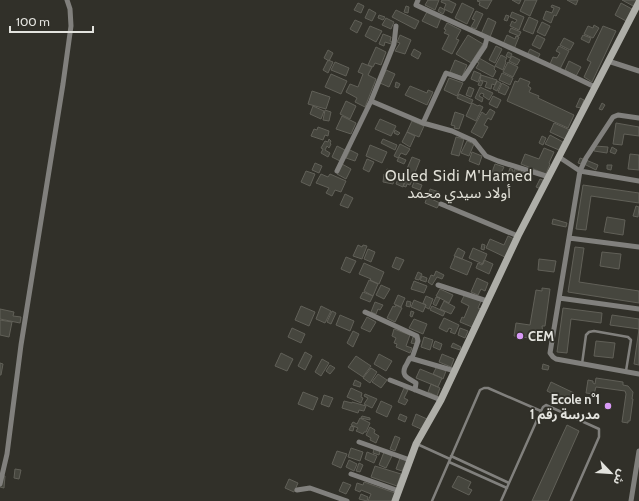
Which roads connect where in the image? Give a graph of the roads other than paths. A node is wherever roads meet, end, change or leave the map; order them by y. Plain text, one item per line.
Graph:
1 (67, 0) edge
2 (418, 0) edge
3 (639, 2) edge
4 (396, 26) dead end
5 (487, 38) junction
6 (608, 61) junction
7 (639, 71) edge
8 (595, 87) junction
9 (371, 101) junction
10 (639, 118) edge
11 (423, 123) junction
12 (559, 157) junction
13 (337, 171) dead end
14 (580, 171) junction
15 (549, 177) junction
16 (639, 181) edge
17 (441, 204) dead end
18 (518, 236) junction
19 (569, 238) junction
20 (639, 247) edge
21 (438, 285) dead end
22 (559, 298) junction
23 (487, 301) junction
24 (639, 309) edge
25 (365, 312) dead end
26 (412, 358) junction
27 (582, 364) junction
28 (455, 371) junction
29 (626, 371) junction
30 (639, 374) edge
31 (390, 380) dead end
32 (415, 390) junction
33 (441, 400) junction
34 (541, 411) junction
35 (360, 442) dead end
36 (416, 444) junction
37 (639, 451) edge
38 (450, 459) junction
39 (410, 460) junction
40 (351, 474) dead end
41 (509, 483) junction
42 (0, 484) edge
43 (507, 488) junction
44 (297, 490) dead end
45 (399, 491) junction
46 (348, 501) edge
47 (395, 501) edge
48 (432, 501) edge
49 (501, 501) edge
50 (571, 501) edge
51 (631, 501) edge

1 - 42 street
2 - 5 street
3 - 6 main road
4 - 9 street
5 - 8 street
5 - 11 street
6 - 7 street
6 - 8 main road
8 - 12 main road
9 - 11 street
9 - 13 street
10 - 14 street
11 - 15 street
12 - 14 street
12 - 15 main road
14 - 16 street
14 - 19 street
15 - 18 main road
17 - 18 street
18 - 23 main road
19 - 20 street
19 - 22 street
21 - 23 street
22 - 24 street
22 - 27 street
23 - 28 main road
25 - 26 street
26 - 28 street
26 - 32 street
27 - 29 street
27 - 29 lane
28 - 33 main road
29 - 30 street
31 - 32 street
32 - 33 street
33 - 36 main road
34 - 38 lane
34 - 41 lane
34 - 50 lane
35 - 39 street
36 - 38 lane
36 - 39 main road
37 - 51 street
38 - 41 lane
38 - 43 lane
38 - 48 lane
39 - 45 main road
40 - 45 street
41 - 43 lane
43 - 49 lane
44 - 46 street
45 - 47 main road

